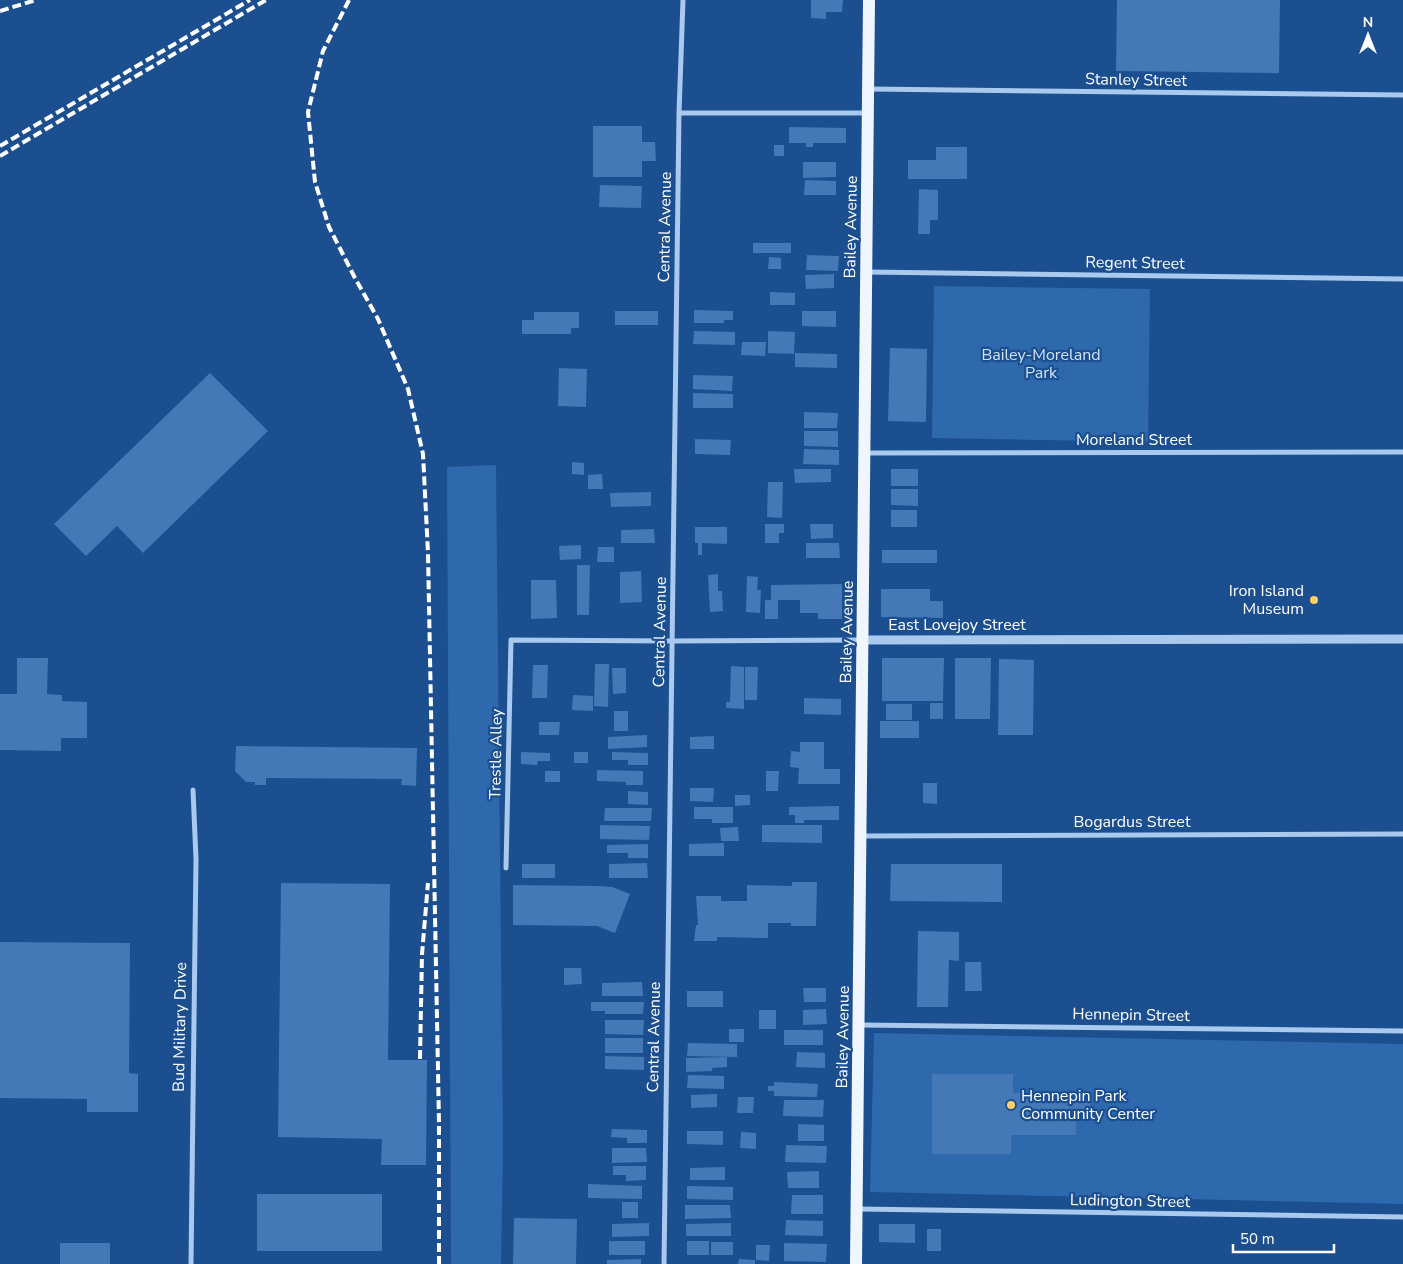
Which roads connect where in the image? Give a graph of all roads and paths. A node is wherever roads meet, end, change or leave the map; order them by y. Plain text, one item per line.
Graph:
1 (683, 0) edge
2 (869, 0) edge
3 (868, 89) junction
4 (1403, 95) edge
5 (679, 113) junction
6 (868, 114) junction
7 (867, 272) junction
8 (1403, 279) edge
9 (1403, 452) edge
10 (865, 453) junction
11 (1403, 639) edge
12 (510, 640) joint
13 (863, 640) junction
14 (672, 641) junction
15 (194, 790) dead end
16 (1403, 834) edge
17 (861, 836) junction
18 (506, 868) dead end
19 (859, 1025) junction
20 (1403, 1031) edge
21 (857, 1209) junction
22 (1403, 1217) edge
23 (190, 1264) edge
24 (664, 1264) edge
25 (856, 1264) edge

1 - 5 street, Central Avenue
2 - 3 main road, Bailey Avenue
3 - 4 street, Stanley Street
3 - 6 main road, Bailey Avenue
5 - 6 street
5 - 14 street, Central Avenue
6 - 7 main road, Bailey Avenue
7 - 8 street, Regent Street
7 - 10 main road, Bailey Avenue
9 - 10 street, Moreland Street
10 - 13 main road, Bailey Avenue
11 - 13 street, East Lovejoy Street
12 - 14 street, East Lovejoy Street
12 - 18 street, Trestle Alley
13 - 14 street, East Lovejoy Street
13 - 17 main road, Bailey Avenue
14 - 24 street, Central Avenue
15 - 23 street, Bud Military Drive
16 - 17 street, Bogardus Street
17 - 19 main road, Bailey Avenue
19 - 20 street, Hennepin Street
19 - 21 main road, Bailey Avenue
21 - 22 street, Ludington Street
21 - 25 main road, Bailey Avenue

